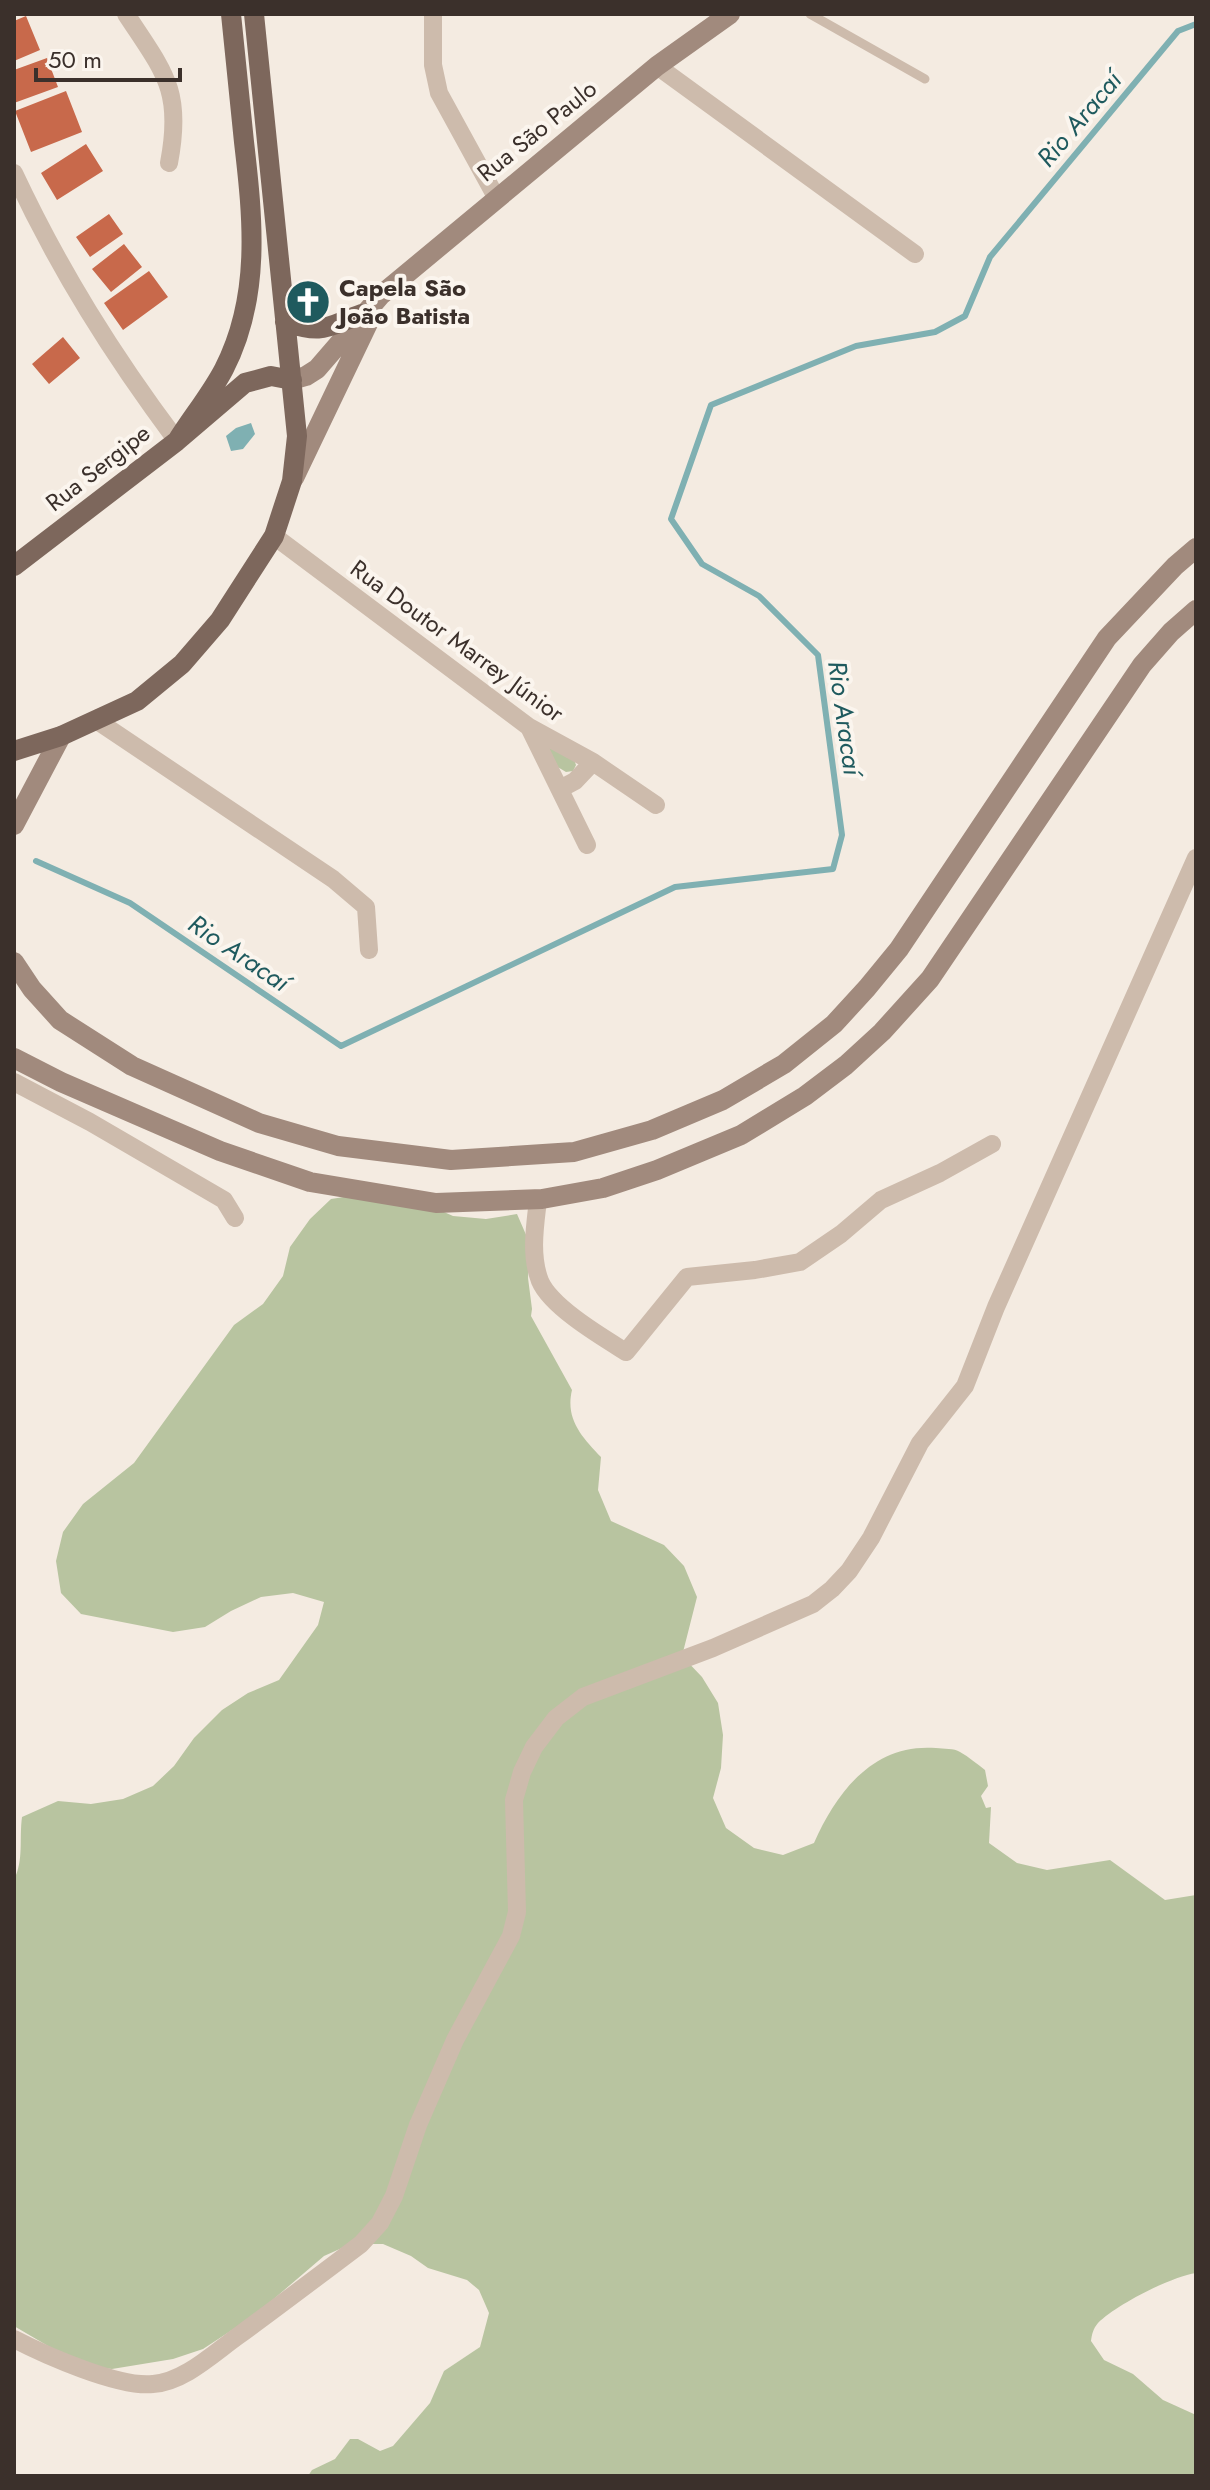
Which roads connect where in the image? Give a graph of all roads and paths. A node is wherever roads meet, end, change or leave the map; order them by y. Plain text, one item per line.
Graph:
1 (126, 14) edge
2 (231, 14) edge
3 (254, 14) edge
4 (433, 14) edge
5 (730, 14) edge
6 (810, 14) edge
7 (657, 66) junction
8 (925, 79) dead end
9 (169, 163) dead end
10 (14, 173) edge
11 (496, 197) junction
12 (915, 254) dead end
13 (381, 295) junction
14 (362, 314) junction
15 (285, 322) junction
16 (292, 380) junction
17 (177, 441) junction
18 (292, 481) junction
19 (274, 536) junction
20 (1196, 548) edge
21 (14, 566) edge
22 (1196, 610) edge
23 (96, 720) junction
24 (529, 727) junction
25 (61, 736) junction
26 (14, 751) edge
27 (593, 762) junction
28 (560, 789) junction
29 (656, 805) dead end
30 (14, 825) edge
31 (587, 845) dead end
32 (1196, 858) edge
33 (369, 950) dead end
34 (14, 962) edge
35 (14, 1058) edge
36 (14, 1082) edge
37 (992, 1144) dead end
38 (538, 1200) junction
39 (235, 1218) dead end
40 (14, 2339) edge

1 - 9 street
2 - 17 main road
3 - 15 main road
4 - 11 street
5 - 7 main road, Rua São Paulo
6 - 8 lane
7 - 11 main road, Rua São Paulo
7 - 12 street
10 - 17 street
11 - 13 main road, Rua São Paulo
13 - 14 main road, Rua São Paulo
13 - 18 main road
14 - 15 main road
14 - 16 main road, Rua São Paulo
15 - 16 main road
16 - 17 main road, Rua Sergipe
16 - 18 main road
17 - 21 main road, Rua Sergipe
18 - 19 main road
19 - 23 main road
19 - 24 street, Rua Doutor Marrey Júnior
20 - 34 main road
22 - 38 main road
23 - 25 main road
23 - 33 street
24 - 27 street, Rua Doutor Marrey Júnior
24 - 28 street
25 - 26 main road
25 - 30 main road
27 - 28 street
27 - 29 street, Rua Doutor Marrey Júnior
28 - 31 street
32 - 40 street
35 - 38 main road
36 - 39 street
37 - 38 street

